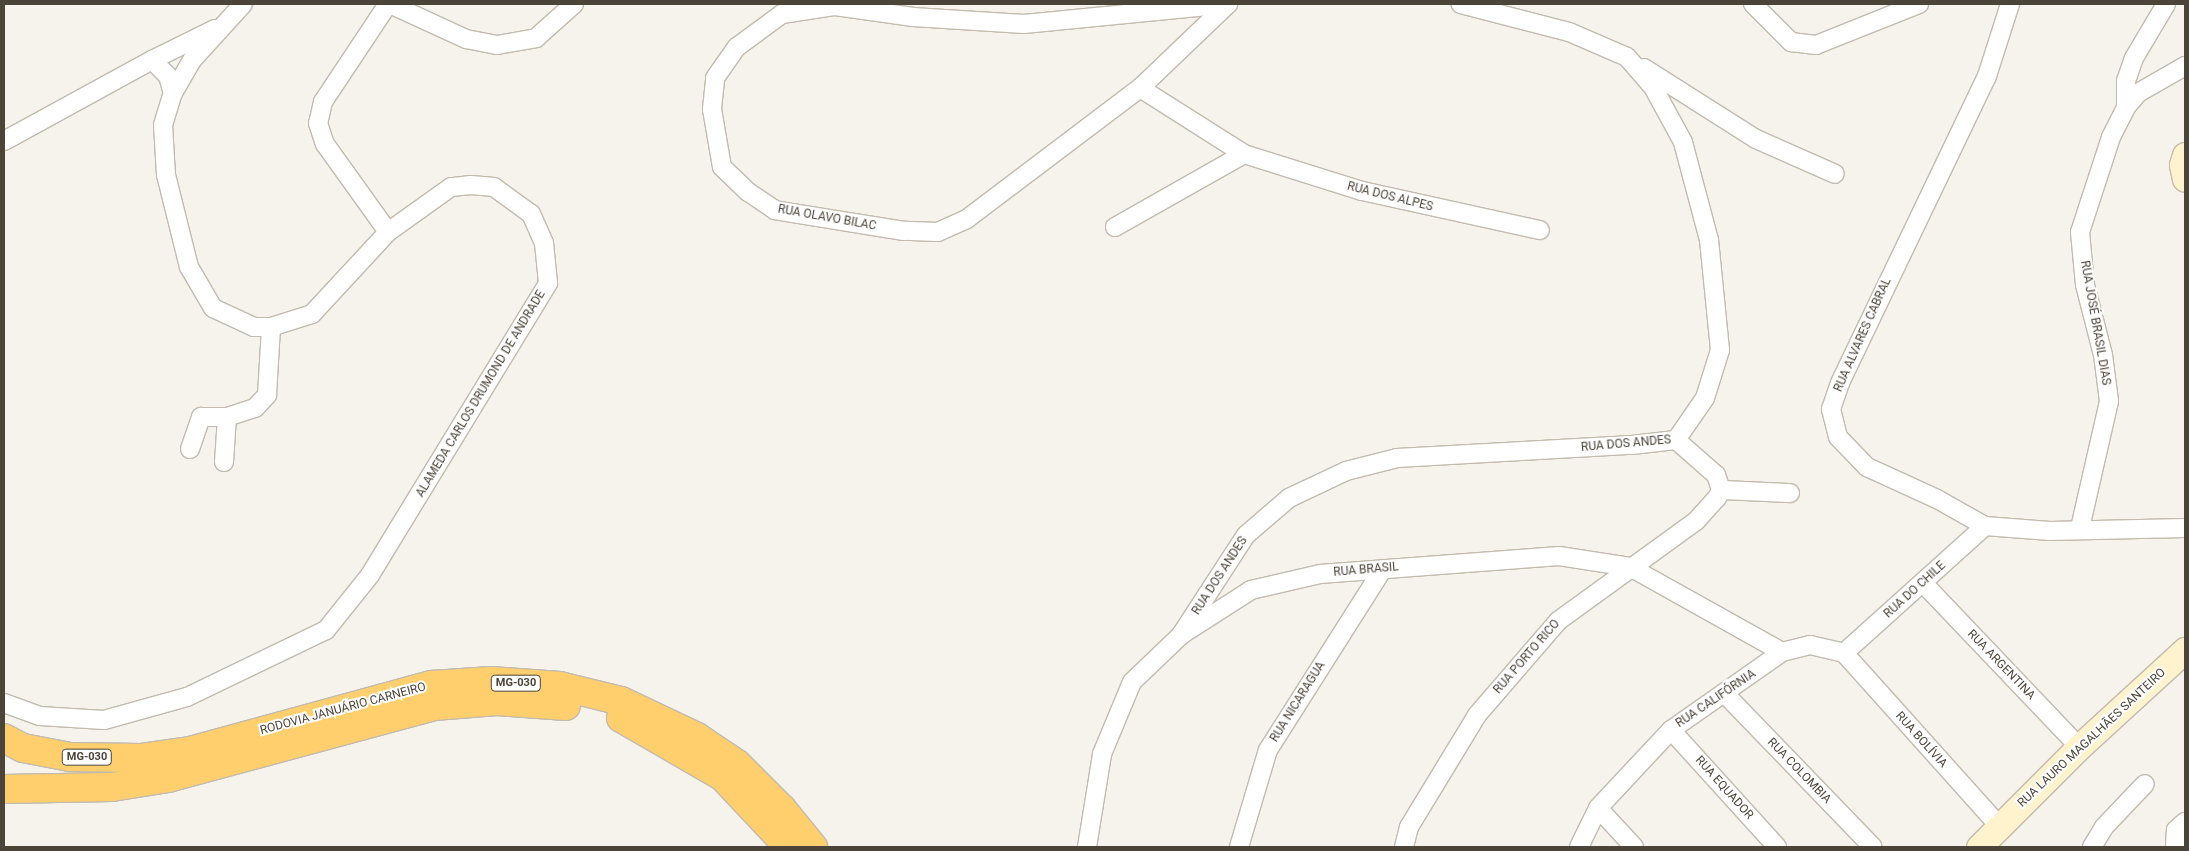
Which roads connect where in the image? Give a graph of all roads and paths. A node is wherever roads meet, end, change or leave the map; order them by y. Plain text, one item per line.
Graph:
1 (242, 4) edge
2 (389, 4) edge
3 (574, 4) edge
4 (1228, 4) edge
5 (1461, 4) edge
6 (1753, 4) edge
7 (1919, 4) edge
8 (2010, 4) edge
9 (2166, 4) edge
10 (219, 27) junction
11 (1627, 57) junction
12 (152, 60) junction
13 (2185, 66) edge
14 (1140, 88) junction
15 (173, 94) junction
16 (2126, 107) junction
17 (4, 141) edge
18 (1244, 154) junction
19 (2185, 156) edge
20 (1835, 174) dead end
21 (2185, 180) edge
22 (1115, 227) dead end
23 (1540, 230) dead end
24 (388, 232) junction
25 (271, 327) junction
26 (227, 417) junction
27 (1676, 440) junction
28 (190, 449) dead end
29 (224, 462) dead end
30 (1722, 490) junction
31 (1790, 493) dead end
32 (1985, 526) junction
33 (2080, 528) junction
34 (2185, 528) edge
35 (1630, 567) junction
36 (1383, 569) junction
37 (1923, 583) junction
38 (1181, 635) junction
39 (2185, 650) edge
40 (1782, 652) junction
41 (1844, 653) junction
42 (1726, 695) junction
43 (4, 703) edge
44 (1671, 730) junction
45 (4, 738) edge
46 (2079, 746) junction
47 (2145, 784) dead end
48 (4, 789) edge
49 (1598, 808) junction
50 (2185, 822) edge
51 (1999, 826) junction
52 (789, 847) edge
53 (813, 847) edge
54 (1087, 847) edge
55 (1239, 847) edge
56 (1404, 847) edge
57 (1579, 847) edge
58 (1634, 847) edge
59 (1777, 847) edge
60 (1873, 847) edge
61 (1979, 847) edge
62 (2092, 847) edge
63 (2175, 847) edge

1 - 10 street
2 - 3 street
2 - 24 street
4 - 14 street, RUA OLAVO BILAC
4 - 14 street, RUA OLAVO BILAC
5 - 11 street, RUA DOS ANDES
6 - 7 street
8 - 32 street, RUA ALVARES CABRAL
9 - 16 street
10 - 12 street
10 - 15 street, ALAMEDA CARLOS DRUMOND DE ANDRADE
11 - 20 street
11 - 27 street, RUA DOS ANDES
12 - 15 street
12 - 17 street
13 - 16 street, RUA JOSÉ BRASIL DIAS
14 - 18 street, RUA DOS ALPES
15 - 25 street, ALAMEDA CARLOS DRUMOND DE ANDRADE
16 - 33 street, RUA JOSÉ BRASIL DIAS
18 - 22 street
18 - 23 street, RUA DOS ALPES
19 - 21 street
24 - 25 street, ALAMEDA CARLOS DRUMOND DE ANDRADE
24 - 43 street, ALAMEDA CARLOS DRUMOND DE ANDRADE
25 - 26 street
26 - 28 street
26 - 29 street
27 - 30 street
27 - 38 street, RUA DOS ANDES
30 - 31 street
30 - 35 street, RUA PORTO RICO
32 - 33 street, RUA ALVARES CABRAL
32 - 37 street, RUA DO CHILE
33 - 34 street, RUA ALVARES CABRAL
35 - 36 street, RUA BRASIL
35 - 40 street, RUA BRASIL
35 - 56 street, RUA PORTO RICO
36 - 38 street, RUA BRASIL
36 - 55 street, RUA NICARAGUA
37 - 41 street, RUA DO CHILE
37 - 46 street, RUA ARGENTINA
38 - 54 street, RUA BRASIL
39 - 46 street, RUA LAURO MAGALHÃES SANTEIRO
40 - 41 street, RUA CALIFÓRNIA
40 - 42 street, RUA CALIFÓRNIA
41 - 51 street, RUA BOLÍVIA
42 - 44 street, RUA CALIFÓRNIA
42 - 60 street, RUA COLOMBIA
44 - 49 street, RUA CALIFÓRNIA
44 - 59 street, RUA EQUADOR
45 - 53 highway, RODOVIA JANUÁRIO CARNEIRO / MG-030
46 - 51 street, RUA LAURO MAGALHÃES SANTEIRO
47 - 62 street
48 - 52 highway, RODOVIA JANUÁRIO CARNEIRO / MG-030
49 - 57 street, RUA CALIFÓRNIA
49 - 58 street
50 - 63 street
51 - 61 street, RUA LAURO MAGALHÃES SANTEIRO

